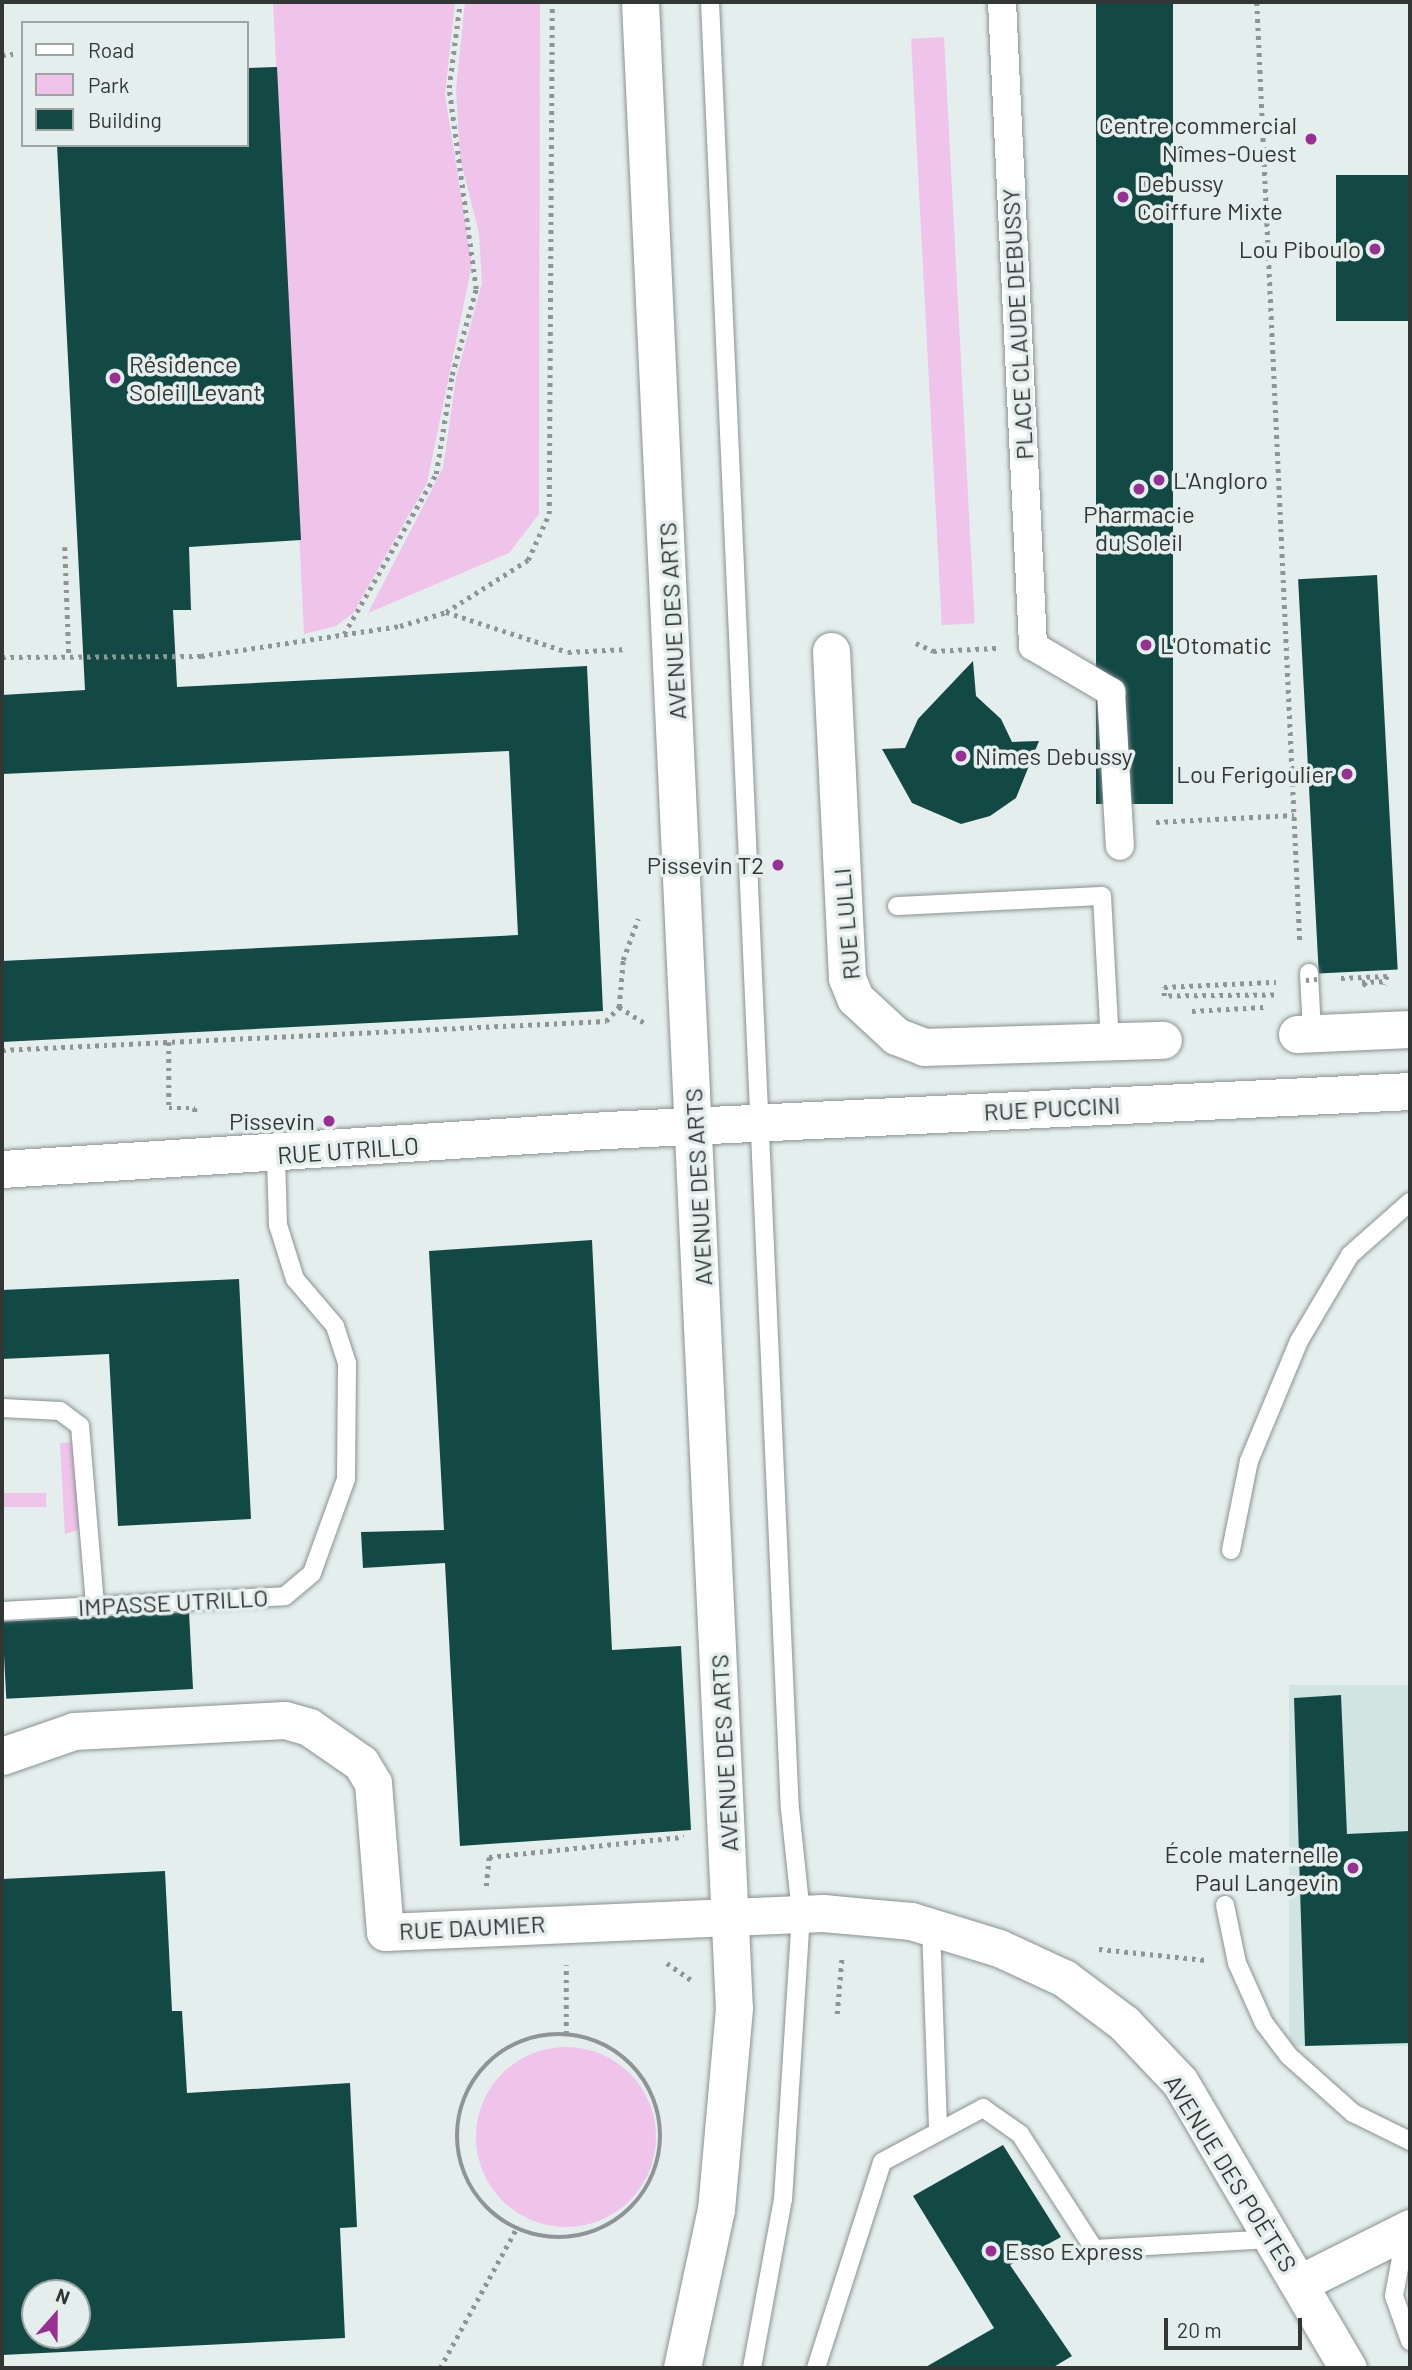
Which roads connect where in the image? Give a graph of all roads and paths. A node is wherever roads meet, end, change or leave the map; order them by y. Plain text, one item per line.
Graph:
1 (460, 2) edge
2 (552, 2) edge
3 (640, 2) edge
4 (710, 2) edge
5 (1002, 2) edge
6 (1256, 2) edge
7 (13, 54) dead end
8 (2, 55) edge
9 (65, 547) dead end
10 (446, 612) junction
11 (343, 634) junction
12 (916, 643) dead end
13 (1033, 646) junction
14 (831, 651) dead end
15 (673, 653) junction
16 (69, 656) junction
17 (2, 657) edge
18 (1294, 815) junction
19 (1120, 835) joint
20 (897, 906) dead end
21 (638, 919) dead end
22 (1300, 948) dead end
23 (1310, 978) joint
24 (1288, 981) dead end
25 (1386, 983) dead end
26 (1170, 1026) joint
27 (1410, 1029) edge
28 (1304, 1034) joint
29 (169, 1042) junction
30 (1110, 1043) junction
31 (2, 1050) edge
32 (1410, 1091) edge
33 (195, 1121) dead end
34 (764, 1122) junction
35 (694, 1126) junction
36 (276, 1156) junction
37 (2, 1170) edge
38 (1410, 1202) edge
39 (2, 1408) edge
40 (1231, 1550) dead end
41 (95, 1606) junction
42 (2, 1611) edge
43 (2, 1756) edge
44 (688, 1836) dead end
45 (485, 1897) dead end
46 (1225, 1905) dead end
47 (801, 1914) junction
48 (730, 1917) junction
49 (931, 1927) junction
50 (842, 1945) dead end
51 (656, 1956) dead end
52 (567, 1957) dead end
53 (703, 1989) dead end
54 (837, 2014) dead end
55 (566, 2035) junction
56 (938, 2126) junction
57 (1410, 2141) edge
58 (516, 2229) junction
59 (1408, 2230) edge
60 (1272, 2239) junction
61 (1300, 2283) junction
62 (1410, 2341) edge
63 (440, 2368) edge
64 (682, 2368) edge
65 (752, 2368) edge
66 (816, 2368) edge
67 (1348, 2368) edge

1 - 11 path
2 - 10 path
3 - 15 street, AVENUE DES ARTS
4 - 34 lane
5 - 13 street, PLACE CLAUDE DEBUSSY
6 - 18 path
7 - 8 path
9 - 16 path
10 - 11 path
10 - 15 path
11 - 16 path
12 - 13 path
13 - 19 street
14 - 30 street, RUE LULLI
15 - 35 street, AVENUE DES ARTS
16 - 17 path
18 - 19 path
18 - 22 path
20 - 30 lane
21 - 29 path
23 - 25 path
23 - 28 lane
24 - 26 path
26 - 30 street, RUE LULLI
27 - 28 street
29 - 31 path
29 - 33 path
32 - 34 street, RUE PUCCINI
34 - 35 street, RUE PUCCINI
34 - 47 lane
35 - 36 street, RUE UTRILLO
35 - 48 street, AVENUE DES ARTS
36 - 37 street, RUE UTRILLO
36 - 41 lane, IMPASSE UTRILLO
38 - 40 lane
39 - 41 lane
41 - 42 lane, IMPASSE UTRILLO
43 - 48 street, RUE DAUMIER
44 - 45 path
46 - 57 lane
47 - 48 street, AVENUE DES POÈTES
47 - 49 street, AVENUE DES POÈTES
47 - 65 lane
48 - 64 street, AVENUE DES ARTS
49 - 56 lane
49 - 60 street, AVENUE DES POÈTES
50 - 54 path
51 - 53 path
52 - 55 path
55 - 58 path
55 - 58 path
56 - 60 lane
56 - 66 lane
58 - 63 path
59 - 61 street
59 - 62 lane
60 - 61 street, AVENUE DES POÈTES
61 - 67 street, AVENUE DES POÈTES

